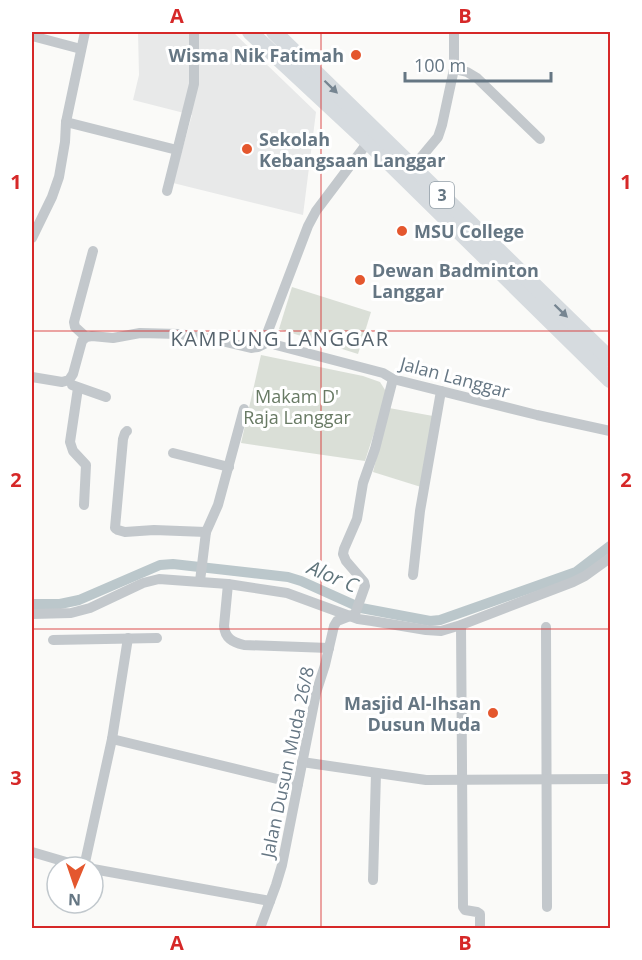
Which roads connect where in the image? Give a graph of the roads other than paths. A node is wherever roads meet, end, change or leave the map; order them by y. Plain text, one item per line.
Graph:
1 (85, 32) edge
2 (194, 32) edge
3 (250, 32) edge
4 (274, 32) edge
5 (454, 32) edge
6 (32, 36) edge
7 (81, 49) junction
8 (454, 69) junction
9 (66, 122) junction
10 (540, 139) dead end
11 (368, 142) junction
12 (177, 150) junction
13 (413, 167) junction
14 (167, 191) dead end
15 (32, 238) edge
16 (93, 251) dead end
17 (86, 338) junction
18 (270, 341) junction
19 (610, 359) edge
20 (32, 377) edge
21 (393, 379) junction
22 (610, 380) edge
23 (66, 382) junction
24 (78, 388) junction
25 (441, 391) junction
26 (106, 397) dead end
27 (244, 409) dead end
28 (128, 431) dead end
29 (610, 431) edge
30 (173, 453) dead end
31 (228, 467) junction
32 (84, 505) dead end
33 (206, 532) junction
34 (610, 558) edge
35 (413, 575) dead end
36 (201, 578) junction
37 (228, 584) junction
38 (32, 614) edge
39 (353, 614) junction
40 (460, 625) junction
41 (546, 627) dead end
42 (128, 638) junction
43 (157, 638) dead end
44 (52, 640) dead end
45 (329, 648) junction
46 (112, 739) junction
47 (302, 762) junction
48 (376, 773) junction
49 (546, 779) junction
50 (610, 779) edge
51 (461, 780) junction
52 (298, 784) junction
53 (87, 855) edge
54 (105, 871) edge
55 (373, 880) dead end
56 (270, 901) junction
57 (547, 908) dead end
58 (260, 928) edge
59 (480, 928) edge

1 - 7 street
2 - 12 street
3 - 11 highway, 3
4 -> 13 highway, 3
5 - 8 street
6 - 7 street
7 - 9 street
8 - 10 street
8 - 13 street
9 - 12 street
9 - 15 street
11 - 18 street
11 - 22 highway, 3
12 - 14 street
13 -> 19 highway, 3
16 - 17 street
17 - 18 street
17 - 23 street
18 - 21 street, Jalan Langgar
20 - 23 street
21 - 25 street, Jalan Langgar
21 - 39 street
23 - 24 street
24 - 26 street
24 - 32 street
25 - 29 street, Jalan Langgar
25 - 35 street
27 - 31 street
28 - 33 street
30 - 31 street
31 - 33 street
33 - 36 street
34 - 40 street
36 - 37 street
36 - 38 street
37 - 39 street
37 - 45 street
39 - 40 street
39 - 45 street, Jalan Dusun Muda 26/8
40 - 51 street
41 - 49 street
42 - 43 street
42 - 44 street
42 - 46 street
45 - 47 street, Jalan Dusun Muda 26/8
46 - 52 street
46 - 53 street
47 - 48 street
47 - 52 street, Jalan Dusun Muda 26/8
48 - 51 street
48 - 55 street
49 - 50 street
49 - 51 street
49 - 57 street
51 - 59 street
52 - 56 street, Jalan Dusun Muda 26/8
54 - 56 street
56 - 58 street, Jalan Dusun Muda 26/8

